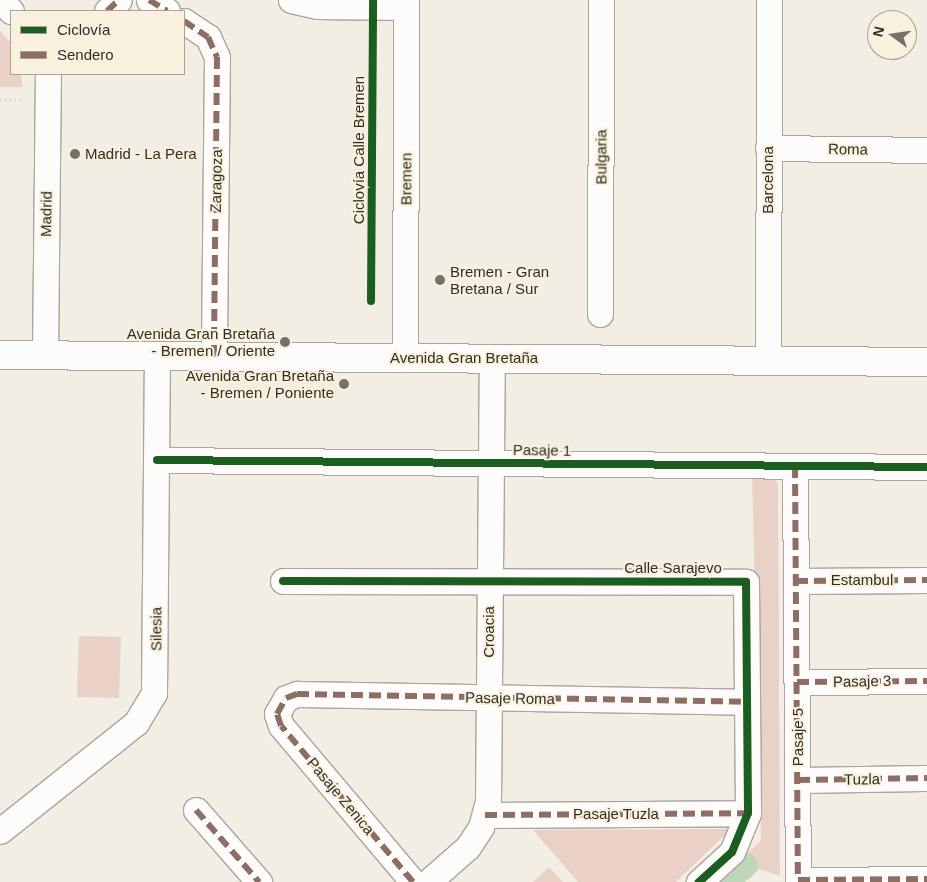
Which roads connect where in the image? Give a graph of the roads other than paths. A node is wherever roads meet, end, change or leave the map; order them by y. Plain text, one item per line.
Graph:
1 (1, 0) edge
2 (119, 0) edge
3 (149, 0) edge
4 (291, 0) edge
5 (600, 0) edge
6 (769, 0) edge
7 (406, 4) edge
8 (10, 10) edge
9 (108, 10) edge
10 (165, 10) edge
11 (185, 22) edge
12 (48, 75) edge
13 (768, 148) junction
14 (927, 150) edge
15 (600, 314) dead end
16 (0, 355) edge
17 (45, 355) junction
18 (157, 356) junction
19 (214, 357) junction
20 (405, 358) junction
21 (492, 359) junction
22 (768, 361) junction
23 (927, 362) edge
24 (156, 460) junction
25 (490, 463) junction
26 (796, 466) junction
27 (927, 467) edge
28 (927, 580) edge
29 (283, 581) dead end
30 (489, 581) junction
31 (796, 581) junction
32 (927, 681) edge
33 (797, 682) junction
34 (489, 698) junction
35 (747, 702) junction
36 (278, 707) joint
37 (927, 778) edge
38 (798, 780) junction
39 (196, 810) dead end
40 (748, 813) junction
41 (485, 815) junction
42 (0, 831) edge
43 (912, 880) edge
44 (798, 881) edge
45 (258, 882) edge
46 (413, 882) edge
47 (428, 882) edge
48 (700, 882) edge

1 - 8 street
2 - 9 street
3 - 10 street
4 - 7 street
5 - 15 street, Bulgaria
6 - 13 street, Barcelona
7 - 20 street, Bremen
11 - 19 street, Zaragoza
12 - 17 street, Madrid
13 - 14 street, Roma
13 - 22 street, Barcelona
16 - 17 main road, Avenida Gran Bretaña
17 - 18 main road, Avenida Gran Bretaña
18 - 19 main road, Avenida Gran Bretaña
18 - 24 street, Silesia
19 - 20 main road, Avenida Gran Bretaña
20 - 21 main road, Avenida Gran Bretaña
21 - 22 main road, Avenida Gran Bretaña
21 - 25 street, Croacia
22 - 23 main road, Avenida Gran Bretaña
24 - 25 street, Pasaje 1
24 - 42 street, Silesia
25 - 26 street, Pasaje 1
25 - 30 street, Croacia
26 - 27 street, Pasaje 1
26 - 31 street, Pasaje 5
28 - 31 street, Estambul
29 - 30 street, Calle Sarajevo
30 - 34 street, Croacia
30 - 35 street, Calle Sarajevo
31 - 33 street, Pasaje 5
32 - 33 street, Pasaje 3
33 - 38 street, Pasaje 5
34 - 35 street, Pasaje Roma
34 - 36 street, Pasaje Roma
34 - 41 street, Croacia
35 - 40 street, Calle Sarajevo
36 - 46 street, Pasaje Zenica
37 - 38 street, Tuzla
38 - 44 street, Pasaje 5
39 - 45 street
40 - 41 street, Pasaje Tuzla
40 - 48 street, Calle Sarajevo
41 - 47 street, Croacia
43 - 44 street, Pasaje 5

